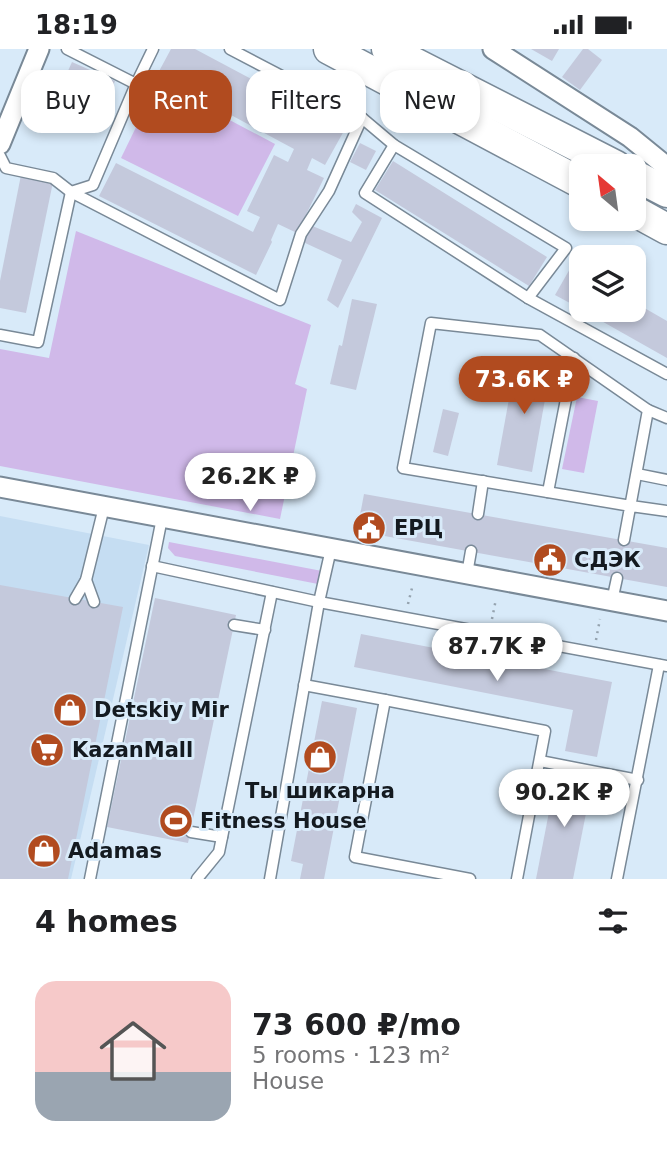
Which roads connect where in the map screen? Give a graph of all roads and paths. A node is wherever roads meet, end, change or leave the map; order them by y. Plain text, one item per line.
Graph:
1 (39, 49) edge
2 (67, 49) edge
3 (153, 49) edge
4 (230, 49) edge
5 (329, 49) edge
6 (387, 49) edge
7 (493, 49) edge
8 (143, 70) edge
9 (270, 70) edge
10 (129, 80) edge
11 (129, 100) edge
12 (366, 121) edge
13 (355, 133) edge
14 (0, 144) edge
15 (394, 145) junction
16 (593, 154) edge
17 (0, 156) edge
18 (667, 167) edge
19 (569, 177) edge
20 (646, 182) edge
21 (71, 192) junction
22 (667, 193) edge
23 (646, 218) edge
24 (667, 229) edge
25 (528, 298) junction
26 (0, 335) edge
27 (574, 358) junction
28 (667, 375) edge
29 (648, 409) junction
30 (667, 418) edge
31 (637, 474) junction
32 (667, 480) edge
33 (483, 481) junction
34 (0, 487) edge
35 (548, 492) junction
36 (631, 506) junction
37 (104, 507) junction
38 (667, 511) edge
39 (478, 514) dead end
40 (162, 518) junction
41 (624, 540) dead end
42 (331, 549) junction
43 (471, 551) dead end
44 (152, 566) junction
45 (467, 574) junction
46 (617, 577) dead end
47 (86, 580) junction
48 (413, 583) dead end
49 (272, 592) junction
50 (75, 599) dead end
51 (496, 599) dead end
52 (612, 601) junction
53 (94, 602) dead end
54 (319, 602) junction
55 (667, 611) edge
56 (404, 618) junction
57 (600, 619) dead end
58 (234, 625) dead end
59 (265, 630) junction
60 (489, 633) junction
61 (594, 653) junction
62 (663, 665) edge
63 (304, 685) junction
64 (385, 700) junction
65 (540, 761) junction
66 (638, 780) junction
67 (191, 832) dead end
68 (222, 837) junction
69 (90, 879) edge
70 (197, 879) edge
71 (270, 879) edge
72 (470, 879) edge
73 (517, 879) edge
74 (617, 879) edge

1 - 14 street
2 - 10 lane
3 - 8 lane
4 - 9 lane
5 - 19 main road
6 - 16 main road
7 - 18 street
11 - 21 lane
12 - 15 lane
13 - 21 lane
15 - 25 lane
15 - 25 lane
17 - 21 lane
20 - 22 main road
21 - 26 lane
23 - 24 main road
25 - 28 lane
27 - 29 lane
27 - 33 lane
27 - 35 lane
29 - 30 lane
29 - 31 lane
31 - 32 lane
31 - 36 lane
33 - 35 lane
33 - 39 lane
34 - 37 street
35 - 36 lane
36 - 38 lane
36 - 41 lane
37 - 40 street
37 - 47 lane
40 - 42 street
40 - 44 lane
42 - 45 street
42 - 54 lane
43 - 45 lane
44 - 49 lane
44 - 69 lane
45 - 52 street
46 - 52 lane
47 - 50 lane
47 - 53 lane
48 - 56 path
49 - 54 lane
49 - 59 lane
51 - 60 path
52 - 55 street
54 - 56 lane
54 - 63 lane
56 - 60 lane
57 - 61 path
58 - 59 lane
59 - 68 lane
60 - 61 lane
61 - 62 lane
62 - 66 lane
63 - 64 lane
63 - 71 lane
64 - 65 lane
64 - 72 lane
65 - 66 lane
65 - 73 lane
66 - 74 lane
67 - 68 lane
68 - 70 lane

